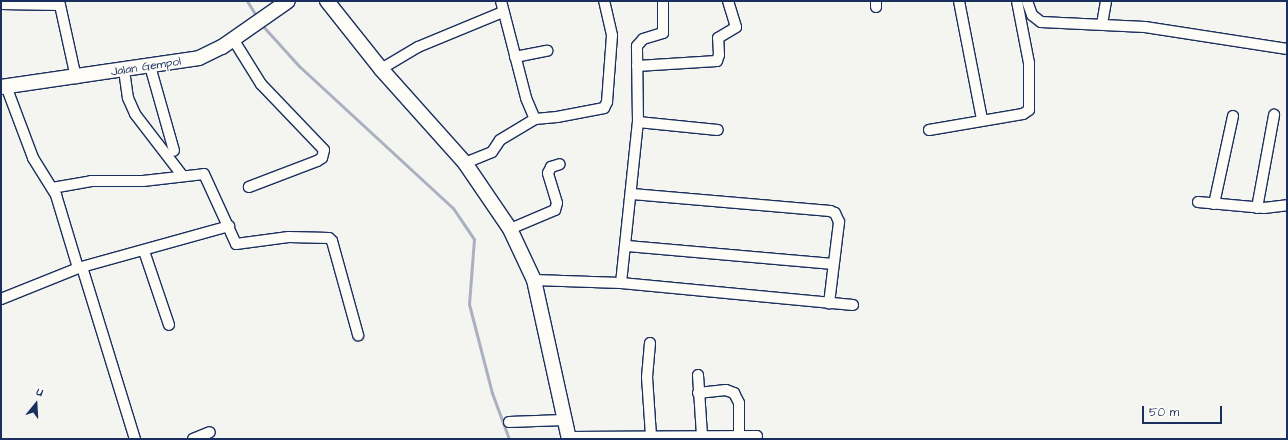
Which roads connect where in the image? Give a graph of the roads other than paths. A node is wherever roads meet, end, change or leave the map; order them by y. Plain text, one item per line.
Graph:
1 (327, 1) edge
2 (501, 1) edge
3 (604, 1) edge
4 (663, 1) edge
5 (728, 1) edge
6 (959, 1) edge
7 (1017, 1) edge
8 (1027, 1) edge
9 (1106, 1) edge
10 (1, 4) edge
11 (283, 5) edge
12 (503, 12) junction
13 (1102, 24) junction
14 (234, 39) junction
15 (1287, 49) edge
16 (547, 51) dead end
17 (515, 57) junction
18 (150, 66) junction
19 (637, 66) junction
20 (124, 70) junction
21 (381, 70) junction
22 (76, 78) junction
23 (4, 87) edge
24 (1274, 115) dead end
25 (1233, 116) dead end
26 (535, 119) junction
27 (982, 120) junction
28 (638, 122) junction
29 (718, 130) dead end
30 (929, 130) dead end
31 (174, 150) dead end
32 (465, 164) junction
33 (560, 164) dead end
34 (182, 175) junction
35 (249, 187) dead end
36 (52, 188) junction
37 (632, 194) junction
38 (1198, 202) dead end
39 (1214, 204) junction
40 (1287, 204) edge
41 (1257, 208) junction
42 (228, 226) junction
43 (510, 228) junction
44 (627, 246) junction
45 (144, 251) junction
46 (834, 264) junction
47 (80, 268) junction
48 (534, 280) junction
49 (621, 283) junction
50 (1, 299) edge
51 (829, 303) junction
52 (853, 305) dead end
53 (169, 325) dead end
54 (358, 336) dead end
55 (650, 343) dead end
56 (698, 375) dead end
57 (698, 393) junction
58 (564, 420) junction
59 (509, 422) dead end
60 (210, 432) dead end
61 (651, 436) junction
62 (739, 436) junction
63 (757, 436) dead end
64 (698, 437) edge
65 (569, 438) edge
66 (135, 439) edge
67 (193, 439) edge

1 - 21 street
2 - 12 street
3 - 26 street
4 - 19 street
5 - 19 street
6 - 27 street
7 - 27 street
8 - 13 street
9 - 13 street
10 - 22 street
11 - 14 street, Jalan Gempol
12 - 17 street
12 - 21 street
13 - 15 street
14 - 18 street, Jalan Gempol
14 - 35 street
16 - 17 street
17 - 26 street
18 - 20 street, Jalan Gempol
18 - 31 street
19 - 28 street
20 - 22 street, Jalan Gempol
20 - 34 street
21 - 32 street
22 - 23 street, Jalan Gempol
23 - 36 street
24 - 41 street
25 - 39 street
26 - 32 street
27 - 30 street
28 - 29 street
28 - 37 street
32 - 43 street
33 - 43 street
34 - 36 street
34 - 42 street
36 - 47 street
37 - 44 street
37 - 46 street
38 - 39 street
39 - 41 street
40 - 41 street
42 - 45 street
42 - 54 street
43 - 48 street
44 - 46 street
44 - 49 street
45 - 47 street
45 - 53 street
46 - 51 street
47 - 50 street
47 - 66 street
48 - 49 street
48 - 58 street
49 - 51 street
51 - 52 street
55 - 61 street
56 - 57 street
57 - 62 street
57 - 64 street
58 - 59 street
58 - 65 street
60 - 67 street
61 - 64 street
61 - 65 street
62 - 63 street
62 - 64 street

